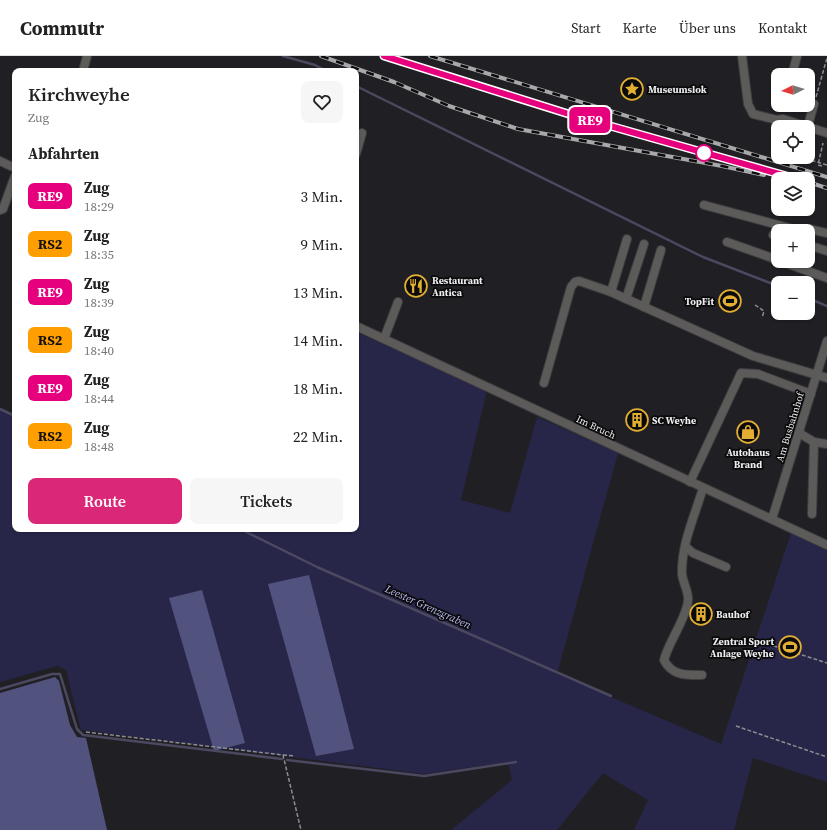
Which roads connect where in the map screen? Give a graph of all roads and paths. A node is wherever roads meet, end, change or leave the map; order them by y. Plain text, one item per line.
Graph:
1 (87, 56) edge
2 (742, 56) edge
3 (797, 56) edge
4 (827, 58) edge
5 (84, 68) edge
6 (794, 68) edge
7 (815, 100) edge
8 (362, 133) dead end
9 (827, 133) edge
10 (823, 143) dead end
11 (359, 144) edge
12 (0, 161) edge
13 (815, 162) edge
14 (818, 163) junction
15 (827, 165) edge
16 (822, 166) dead end
17 (12, 167) edge
18 (12, 184) edge
19 (704, 205) dead end
20 (0, 210) edge
21 (827, 233) edge
22 (627, 239) dead end
23 (727, 242) dead end
24 (644, 244) dead end
25 (815, 247) edge
26 (660, 250) dead end
27 (827, 251) edge
28 (771, 258) edge
29 (799, 268) edge
30 (827, 278) edge
31 (611, 292) junction
32 (626, 299) junction
33 (398, 302) dead end
34 (756, 305) dead end
35 (644, 307) junction
36 (762, 318) dead end
37 (359, 328) edge
38 (384, 340) junction
39 (827, 341) edge
40 (817, 376) junction
41 (827, 378) edge
42 (544, 383) dead end
43 (811, 394) junction
44 (799, 433) junction
45 (814, 442) junction
46 (827, 444) edge
47 (690, 482) junction
48 (703, 488) junction
49 (812, 514) dead end
50 (772, 518) junction
51 (827, 545) edge
52 (686, 547) junction
53 (726, 567) dead end
54 (762, 642) dead end
55 (827, 663) edge
56 (702, 675) dead end
57 (736, 726) dead end
58 (86, 732) dead end
59 (283, 755) junction
60 (295, 756) dead end
61 (827, 757) edge
62 (301, 830) edge

1 - 5 street
2 - 9 street
3 - 6 street
4 - 7 path
8 - 11 street
10 - 14 path
12 - 17 street
13 - 14 path
14 - 15 path
14 - 16 path
18 - 20 street
19 - 21 street
22 - 31 street
23 - 28 street
24 - 32 street
25 - 27 street
26 - 35 street
29 - 30 street
31 - 32 street
31 - 42 street
32 - 35 street
33 - 38 street
34 - 36 path
35 - 40 street
37 - 38 street, Im Bruch
38 - 47 street, Im Bruch
39 - 40 street, Am Busbahnhof
40 - 41 street
40 - 43 street, Am Busbahnhof
43 - 44 street, Am Busbahnhof
43 - 47 street
44 - 45 street
44 - 50 street, Am Busbahnhof
45 - 46 street
45 - 49 street
47 - 48 street, Im Bruch
48 - 50 street, Im Bruch
48 - 52 street
50 - 51 street, Im Bruch
52 - 53 street
52 - 56 street
54 - 55 path
57 - 61 path
58 - 59 path
59 - 60 path
59 - 62 path

